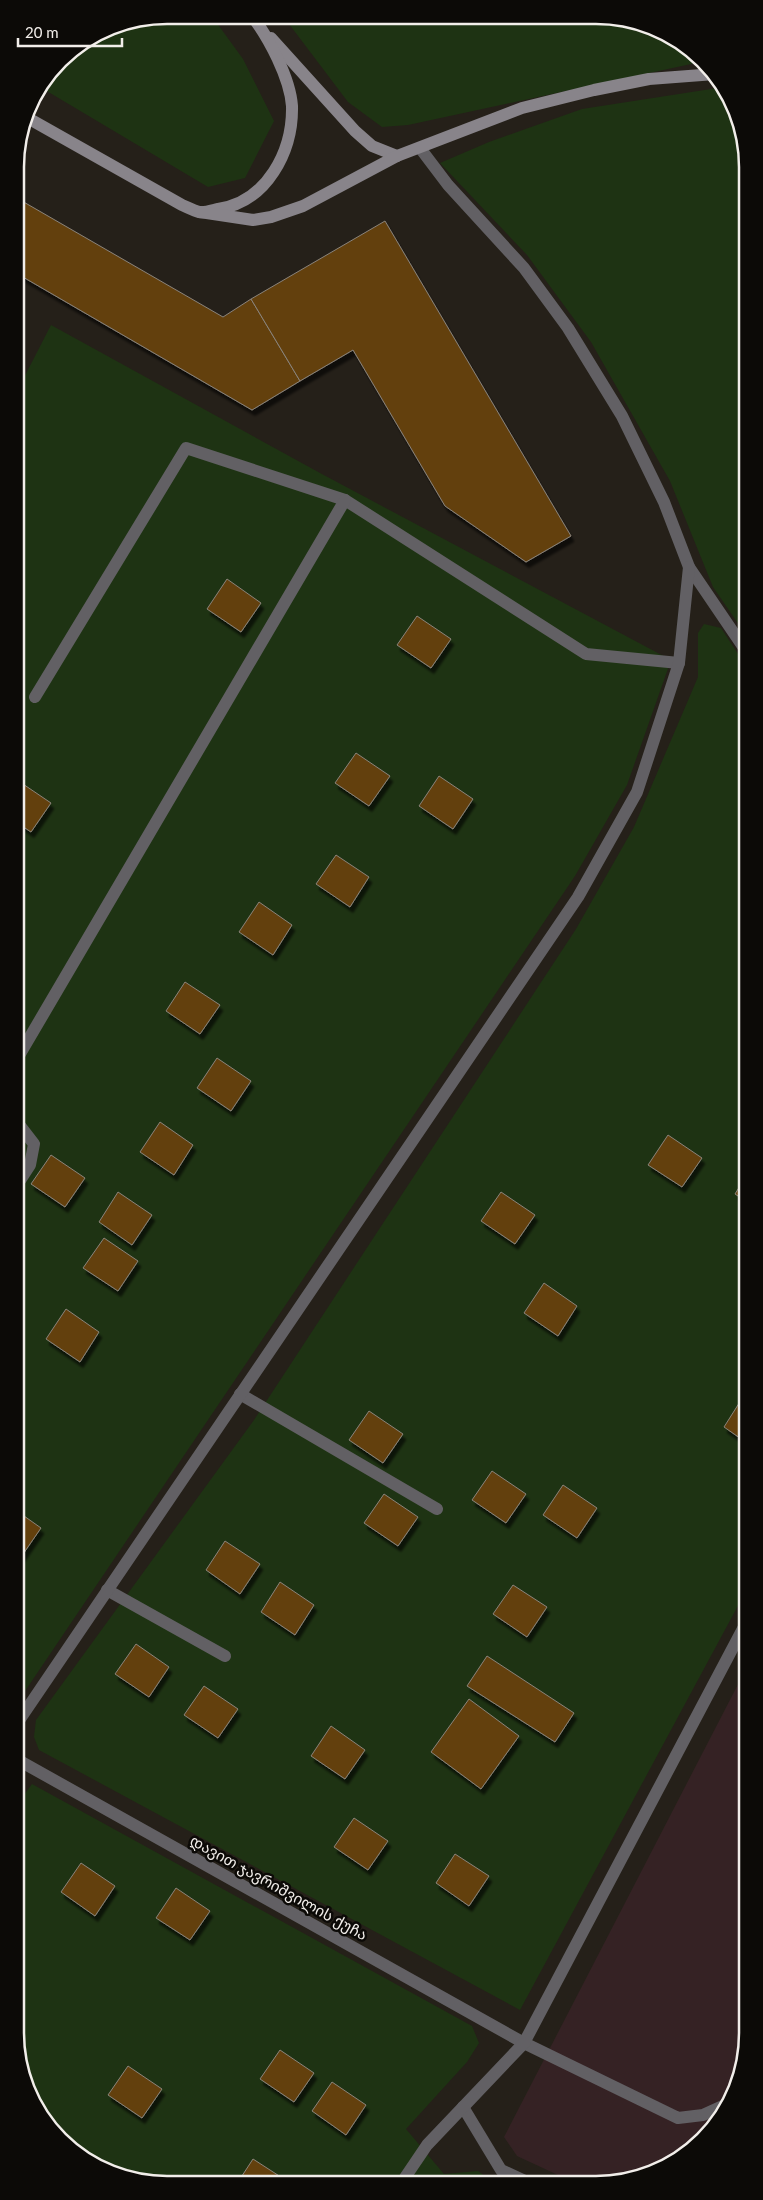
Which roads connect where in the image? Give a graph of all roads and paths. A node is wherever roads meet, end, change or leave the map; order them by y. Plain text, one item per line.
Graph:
1 (257, 24) edge
2 (259, 24) edge
3 (705, 75) edge
4 (32, 121) edge
5 (420, 148) junction
6 (397, 156) junction
7 (200, 212) junction
8 (345, 500) junction
9 (689, 567) junction
10 (739, 642) edge
11 (679, 663) junction
12 (35, 697) dead end
13 (24, 1047) edge
14 (24, 1131) edge
15 (24, 1175) edge
16 (240, 1394) junction
17 (437, 1509) dead end
18 (107, 1590) junction
19 (739, 1636) edge
20 (225, 1656) dead end
21 (24, 1713) edge
22 (24, 1766) edge
23 (524, 2043) junction
24 (463, 2107) junction
25 (717, 2108) edge
26 (406, 2176) edge
27 (514, 2176) edge

1 - 7 main road
2 - 6 main road
3 - 5 main road
4 - 7 main road
5 - 6 main road
5 - 9 street
6 - 7 main road
8 - 11 street
8 - 12 street
8 - 13 street
9 - 10 street
9 - 11 street
11 - 16 street
14 - 15 street
16 - 17 street
16 - 18 street
18 - 20 street
18 - 21 street
19 - 23 street
22 - 23 street, დავით ჯავრიშვილის ქუჩა
23 - 24 street
23 - 25 street, დავით ჯავრიშვილის ქუჩა
24 - 26 street
24 - 27 street

